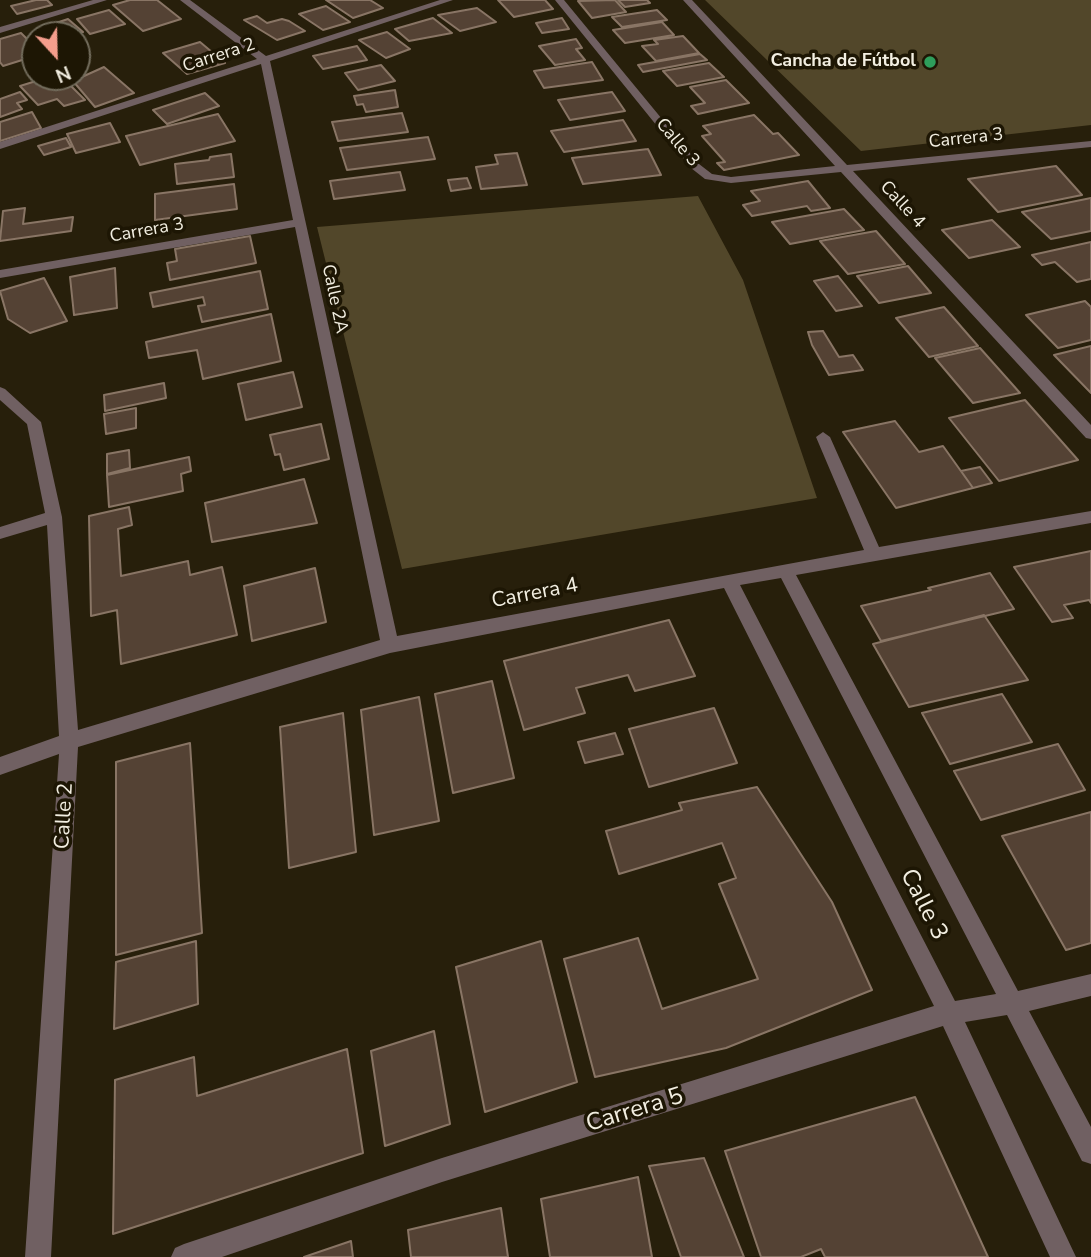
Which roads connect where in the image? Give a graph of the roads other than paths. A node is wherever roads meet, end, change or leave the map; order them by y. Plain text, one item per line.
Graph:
1 (103, 0) edge
2 (184, 0) edge
3 (449, 0) edge
4 (559, 0) edge
5 (687, 0) edge
6 (0, 30) edge
7 (265, 60) junction
8 (1091, 144) edge
9 (0, 146) edge
10 (845, 169) junction
11 (300, 222) junction
12 (0, 274) edge
13 (0, 392) edge
14 (1091, 434) edge
15 (823, 437) dead end
16 (54, 517) junction
17 (1091, 517) edge
18 (0, 533) edge
19 (874, 555) junction
20 (785, 570) junction
21 (729, 581) junction
22 (390, 645) junction
23 (69, 741) junction
24 (0, 766) edge
25 (1091, 985) edge
26 (1014, 1003) junction
27 (949, 1013) junction
28 (1091, 1152) edge
29 (38, 1257) edge
30 (184, 1257) edge
31 (1063, 1257) edge

1 - 6 street
2 - 7 street
3 - 7 street, Carrera 2
4 - 10 street, Calle 3
5 - 10 street, Calle 4
7 - 9 street, Carrera 2
7 - 11 street, Calle 2A
8 - 10 street, Carrera 3
10 - 14 street, Calle 4
11 - 12 street, Carrera 3
11 - 22 street, Calle 2A
13 - 16 street, Calle 2
15 - 19 street
16 - 18 street
16 - 23 street, Calle 2
17 - 19 street, Carrera 4
19 - 20 street, Carrera 4
20 - 21 street, Carrera 4
20 - 26 street, Calle 3
21 - 22 street, Carrera 4
21 - 27 street, Calle 3
22 - 23 street, Carrera 4
23 - 24 street, Carrera 4
23 - 29 street, Calle 2
25 - 26 street, Carrera 5
26 - 27 street, Carrera 5
26 - 28 street, Calle 3
27 - 30 street, Carrera 5
27 - 31 street, Calle 3

